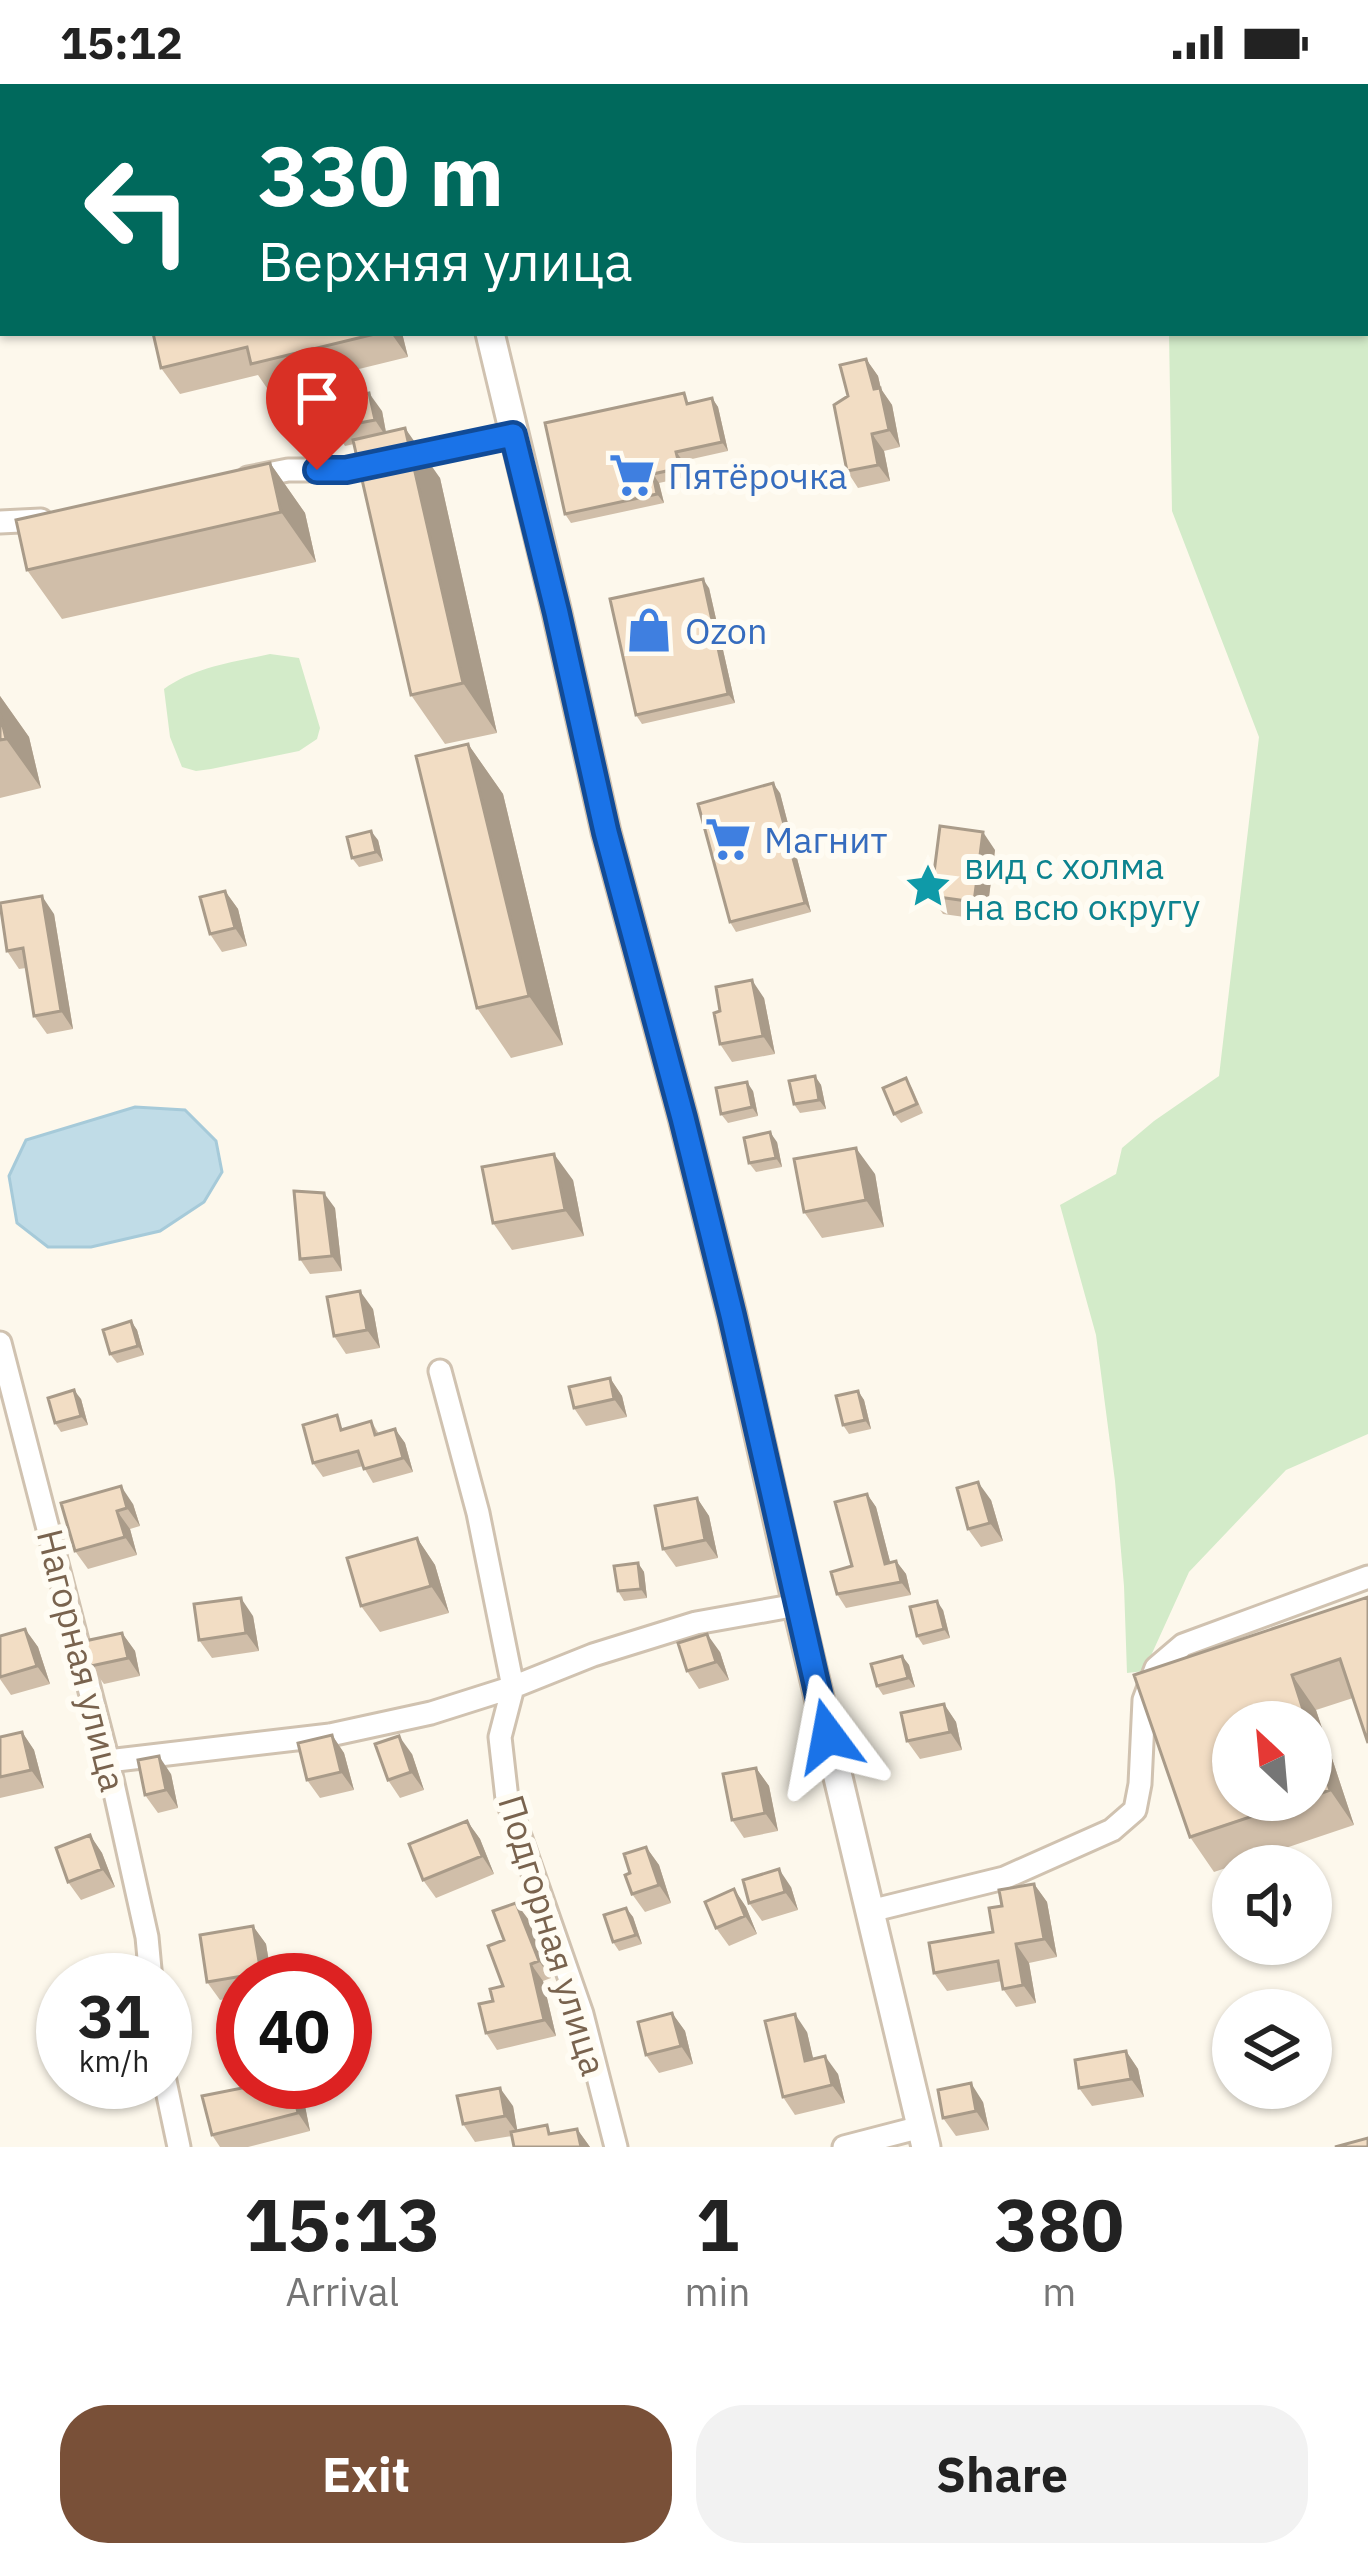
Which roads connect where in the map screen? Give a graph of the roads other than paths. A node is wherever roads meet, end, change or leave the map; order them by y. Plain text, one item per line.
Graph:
1 (491, 336) edge
2 (513, 435) junction
3 (222, 484) edge
4 (69, 515) edge
5 (0, 522) edge
6 (0, 1343) edge
7 (440, 1371) dead end
8 (1368, 1576) edge
9 (797, 1605) junction
10 (512, 1687) junction
11 (108, 1761) junction
12 (870, 1911) junction
13 (148, 1953) edge
14 (171, 2109) edge
15 (923, 2137) edge
16 (179, 2147) edge
17 (616, 2147) edge
18 (844, 2147) edge

1 - 2 street
2 - 3 street
2 - 9 street
4 - 5 street
6 - 11 street, Нагорная улица
7 - 10 street, Подгорная улица
8 - 12 street
9 - 10 street
9 - 12 street
10 - 11 street
10 - 17 street, Подгорная улица
11 - 13 street, Нагорная улица
12 - 15 street
14 - 16 street
15 - 18 street

